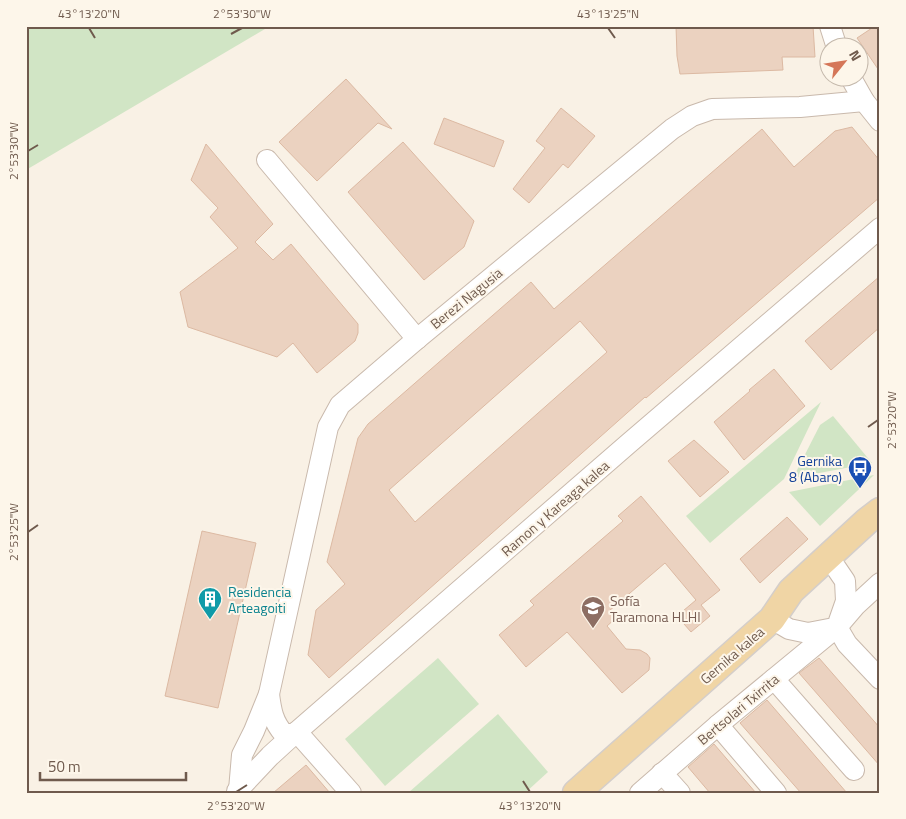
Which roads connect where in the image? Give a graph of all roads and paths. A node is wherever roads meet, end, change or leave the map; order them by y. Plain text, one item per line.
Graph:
1 (830, 26) edge
2 (834, 38) edge
3 (857, 88) edge
4 (864, 101) junction
5 (880, 121) edge
6 (267, 160) dead end
7 (880, 228) edge
8 (416, 339) junction
9 (880, 511) edge
10 (828, 556) junction
11 (880, 583) edge
12 (772, 620) junction
13 (837, 627) junction
14 (774, 679) junction
15 (880, 679) edge
16 (269, 694) junction
17 (718, 725) junction
18 (254, 731) junction
19 (297, 732) junction
20 (270, 756) junction
21 (854, 770) dead end
22 (662, 773) junction
23 (237, 791) edge
24 (351, 793) edge
25 (576, 793) edge
26 (640, 793) edge
27 (680, 793) edge
28 (776, 793) edge

1 - 2 street
3 - 4 street
4 - 5 street
4 - 8 street, Berezi Nagusia
6 - 8 street
7 - 19 street, Ramon y Kareaga kalea
8 - 16 street, Berezi Nagusia
9 - 10 main road, Gernika kalea
10 - 12 main road, Gernika kalea
10 - 13 street
11 - 13 street, Bertsolari Txirrita
12 - 13 street
12 - 25 main road, Gernika kalea
13 - 14 street, Bertsolari Txirrita
13 - 15 street
14 - 17 street, Bertsolari Txirrita
14 - 21 street
16 - 18 street
16 - 19 street
17 - 22 street, Bertsolari Txirrita
17 - 28 street
18 - 20 street
18 - 23 street
19 - 20 street, Ramon y Kareaga kalea
19 - 24 street
20 - 23 street, Ramon y Kareaga kalea
22 - 26 street, Bertsolari Txirrita
22 - 27 street

